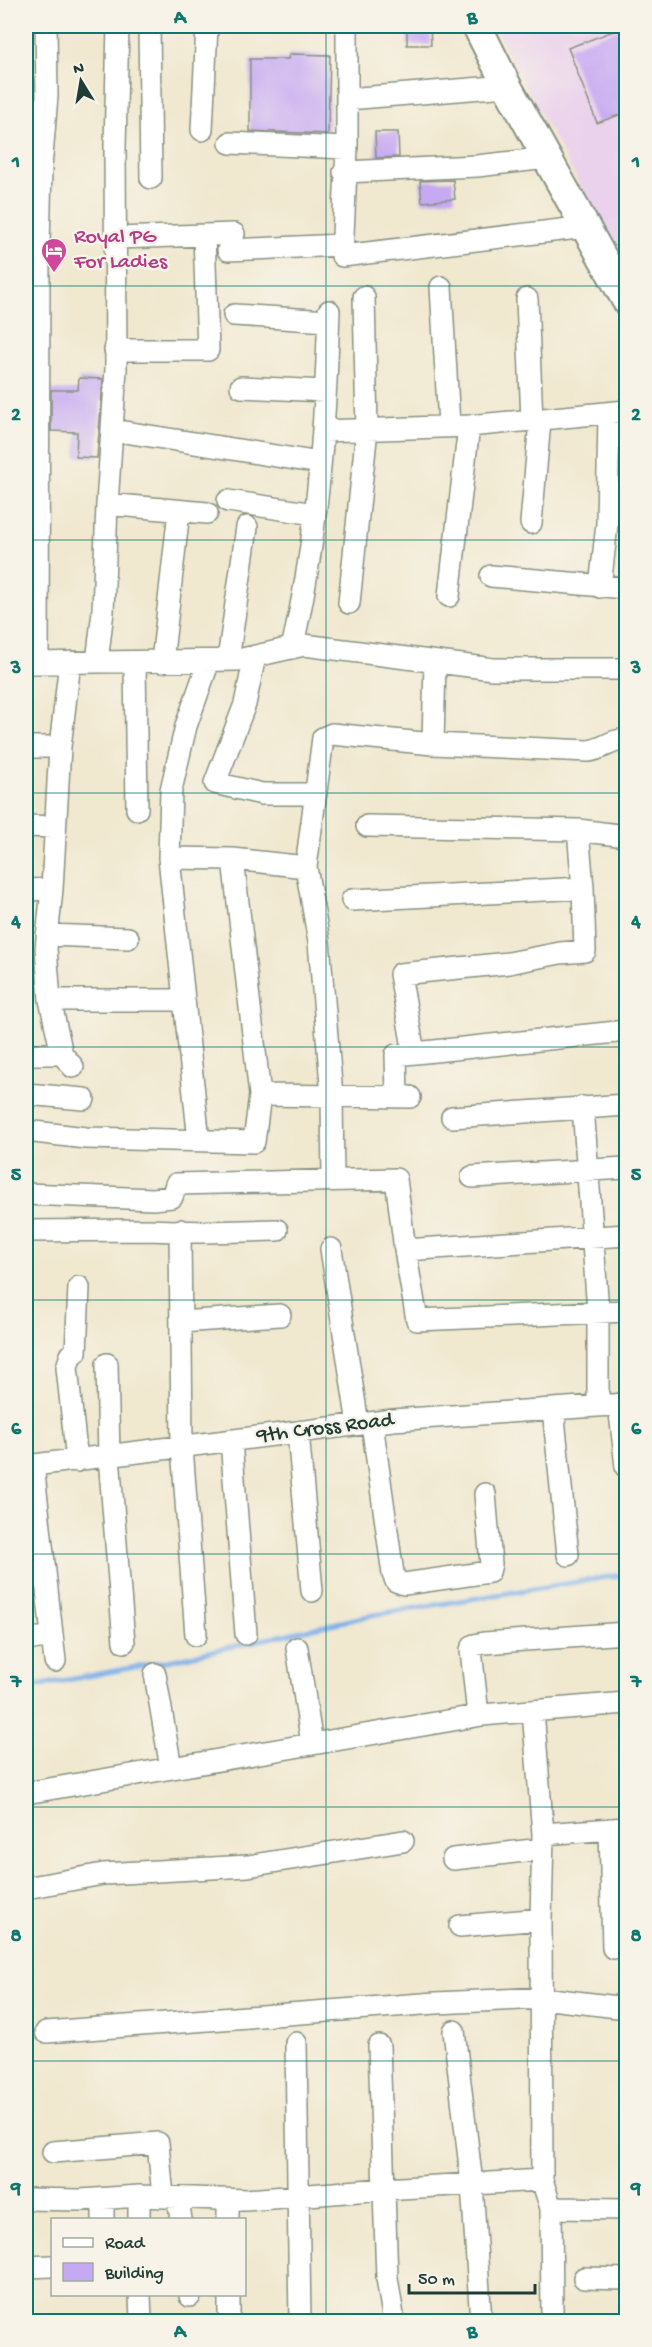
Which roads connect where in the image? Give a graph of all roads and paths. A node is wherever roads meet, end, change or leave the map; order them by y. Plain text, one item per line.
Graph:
1 (46, 26) edge
2 (118, 26) edge
3 (149, 26) edge
4 (207, 26) edge
5 (347, 26) edge
6 (477, 26) edge
7 (507, 86) junction
8 (347, 99) junction
9 (202, 130) dead end
10 (230, 143) dead end
11 (347, 148) junction
12 (548, 158) junction
13 (33, 169) edge
14 (344, 172) junction
15 (151, 178) dead end
16 (586, 227) junction
17 (204, 235) junction
18 (117, 238) junction
19 (342, 245) junction
20 (441, 287) dead end
21 (364, 297) dead end
22 (527, 299) dead end
23 (627, 300) edge
24 (234, 315) dead end
25 (116, 350) junction
26 (240, 387) dead end
27 (324, 391) junction
28 (618, 413) edge
29 (536, 421) junction
30 (459, 425) junction
31 (367, 429) junction
32 (112, 430) junction
33 (323, 431) junction
34 (320, 463) junction
35 (228, 501) dead end
36 (107, 504) junction
37 (179, 511) junction
38 (207, 513) dead end
39 (315, 514) junction
40 (531, 523) dead end
41 (247, 527) dead end
42 (491, 576) dead end
43 (600, 587) junction
44 (627, 588) edge
45 (449, 596) dead end
46 (349, 603) dead end
47 (292, 648) junction
48 (255, 656) junction
49 (219, 660) junction
50 (32, 662) edge
51 (70, 662) junction
52 (97, 662) junction
53 (135, 662) junction
54 (162, 662) junction
55 (435, 662) junction
56 (627, 669) edge
57 (627, 740) edge
58 (433, 744) junction
59 (26, 747) edge
60 (60, 747) junction
61 (316, 794) junction
62 (137, 809) dead end
63 (26, 826) edge
64 (367, 826) dead end
65 (56, 827) junction
66 (578, 830) junction
67 (627, 836) edge
68 (169, 858) junction
69 (233, 859) junction
70 (306, 867) junction
71 (583, 888) junction
72 (52, 889) junction
73 (26, 890) edge
74 (352, 900) dead end
75 (47, 935) junction
76 (128, 938) dead end
77 (50, 1000) junction
78 (183, 1000) junction
79 (627, 1031) edge
80 (414, 1053) junction
81 (26, 1054) edge
82 (26, 1094) edge
83 (260, 1095) junction
84 (332, 1096) junction
85 (84, 1099) dead end
86 (627, 1105) edge
87 (583, 1107) junction
88 (452, 1117) dead end
89 (26, 1131) edge
90 (199, 1141) junction
91 (627, 1168) edge
92 (586, 1170) junction
93 (472, 1177) dead end
94 (333, 1180) junction
95 (26, 1194) edge
96 (180, 1230) junction
97 (277, 1230) dead end
98 (26, 1231) edge
99 (627, 1235) edge
100 (593, 1238) junction
101 (331, 1249) dead end
102 (405, 1250) junction
103 (79, 1287) dead end
104 (598, 1311) junction
105 (627, 1311) edge
106 (280, 1315) dead end
107 (181, 1322) junction
108 (107, 1364) dead end
109 (615, 1405) edge
110 (553, 1409) junction
111 (365, 1424) junction
112 (298, 1432) junction
113 (231, 1440) junction
114 (182, 1447) junction
115 (109, 1456) junction
116 (77, 1461) junction
117 (28, 1462) edge
118 (627, 1467) edge
119 (485, 1494) dead end
120 (32, 1516) edge
121 (568, 1555) dead end
122 (35, 1577) edge
123 (312, 1591) dead end
124 (627, 1633) edge
125 (246, 1634) dead end
126 (196, 1635) dead end
127 (52, 1636) junction
128 (26, 1640) edge
129 (124, 1642) dead end
130 (297, 1648) dead end
131 (55, 1661) dead end
132 (155, 1674) dead end
133 (627, 1703) edge
134 (533, 1711) junction
135 (478, 1715) junction
136 (312, 1744) junction
137 (171, 1768) junction
138 (26, 1793) edge
139 (618, 1829) edge
140 (403, 1841) dead end
141 (542, 1842) junction
142 (453, 1859) dead end
143 (26, 1888) edge
144 (541, 1919) junction
145 (460, 1926) dead end
146 (613, 1948) dead end
147 (542, 1998) junction
148 (627, 2008) edge
149 (454, 2031) dead end
150 (46, 2032) dead end
151 (296, 2043) dead end
152 (379, 2046) dead end
153 (52, 2152) dead end
154 (542, 2180) junction
155 (472, 2184) junction
156 (383, 2189) junction
157 (139, 2196) junction
158 (300, 2196) junction
159 (171, 2198) junction
160 (26, 2199) edge
161 (551, 2208) junction
162 (103, 2209) edge
163 (627, 2209) edge
164 (228, 2210) edge
165 (139, 2218) edge
166 (180, 2218) edge
167 (51, 2266) edge
168 (26, 2267) edge
169 (584, 2278) dead end
170 (627, 2279) edge
171 (140, 2296) edge
172 (229, 2296) edge
173 (552, 2314) dead end
174 (141, 2322) edge
175 (229, 2322) edge
176 (300, 2322) edge
177 (394, 2322) edge
178 (481, 2322) edge

1 - 13 street
2 - 18 street
3 - 15 street
4 - 9 street
5 - 8 street
6 - 7 street
7 - 8 street
7 - 12 street
8 - 11 street
10 - 11 street
11 - 14 street
12 - 14 street
12 - 16 street
13 - 50 street
14 - 19 street
16 - 19 street
16 - 23 street
17 - 18 street
17 - 19 street
17 - 25 street
18 - 25 street
20 - 30 street
21 - 31 street
22 - 29 street
24 - 27 street
25 - 32 street
26 - 27 street
27 - 33 street
28 - 29 street
28 - 43 street
29 - 30 street
29 - 40 street
30 - 31 street
30 - 45 street
31 - 33 street
31 - 46 street
32 - 34 street
32 - 36 street
33 - 34 street
34 - 39 street
35 - 39 street
36 - 37 street
36 - 52 street
37 - 38 street
37 - 54 street
39 - 47 street
41 - 49 street
42 - 43 street
43 - 44 street
47 - 48 street
47 - 55 street
48 - 49 street
48 - 61 street
49 - 54 street
49 - 68 street
50 - 51 street
51 - 52 street
51 - 60 street
52 - 53 street
53 - 54 street
53 - 62 street
55 - 56 street
55 - 58 street
57 - 58 street
58 - 61 street
59 - 60 street
60 - 65 street
61 - 70 street
63 - 65 street
64 - 66 street
65 - 72 street
66 - 67 street
66 - 71 street
68 - 69 street
68 - 78 street
69 - 70 street
69 - 83 street
70 - 84 street
71 - 74 street
71 - 80 street
72 - 73 street
72 - 75 street
75 - 76 street
75 - 77 street
77 - 78 street
77 - 81 street
78 - 90 street
79 - 80 street
80 - 84 street
82 - 85 street
83 - 84 street
83 - 90 street
84 - 94 street
86 - 87 street
87 - 88 street
87 - 92 street
89 - 90 street
91 - 92 street
92 - 93 street
92 - 100 street
94 - 95 street
94 - 102 street
96 - 97 street
96 - 98 street
96 - 107 street
99 - 100 street
100 - 102 street
100 - 104 street
101 - 111 street
102 - 104 street
103 - 116 street
104 - 105 street
104 - 109 street
106 - 107 street
107 - 114 street
108 - 115 street
109 - 110 street, 9th Cross Road
109 - 118 street
110 - 111 street, 9th Cross Road
110 - 121 street
111 - 112 street, 9th Cross Road
111 - 119 street
112 - 113 street, 9th Cross Road
112 - 123 street
113 - 114 street, 9th Cross Road
113 - 125 street
114 - 115 street, 9th Cross Road
114 - 126 street
115 - 116 street, 9th Cross Road
115 - 129 street
116 - 117 street, 9th Cross Road
117 - 120 street
120 - 122 street
122 - 127 street
124 - 135 street
127 - 128 street
127 - 131 street
130 - 136 street
132 - 137 street
133 - 134 street
134 - 135 street
134 - 141 street
135 - 136 street
136 - 137 street
137 - 138 street
139 - 141 street
139 - 146 street
140 - 143 street
141 - 142 street
141 - 144 street
144 - 145 street
144 - 147 street
147 - 148 street
147 - 150 street
147 - 154 street
149 - 155 street
151 - 158 street
152 - 156 street
153 - 159 street
154 - 155 street
154 - 161 street
155 - 156 street
155 - 178 street
156 - 158 street
156 - 177 street
157 - 159 street
157 - 162 street
157 - 165 street
158 - 164 street
158 - 176 street
159 - 164 street
159 - 166 street
160 - 162 street
161 - 163 street
161 - 173 street
167 - 168 street
169 - 170 street
171 - 174 street
172 - 175 street

